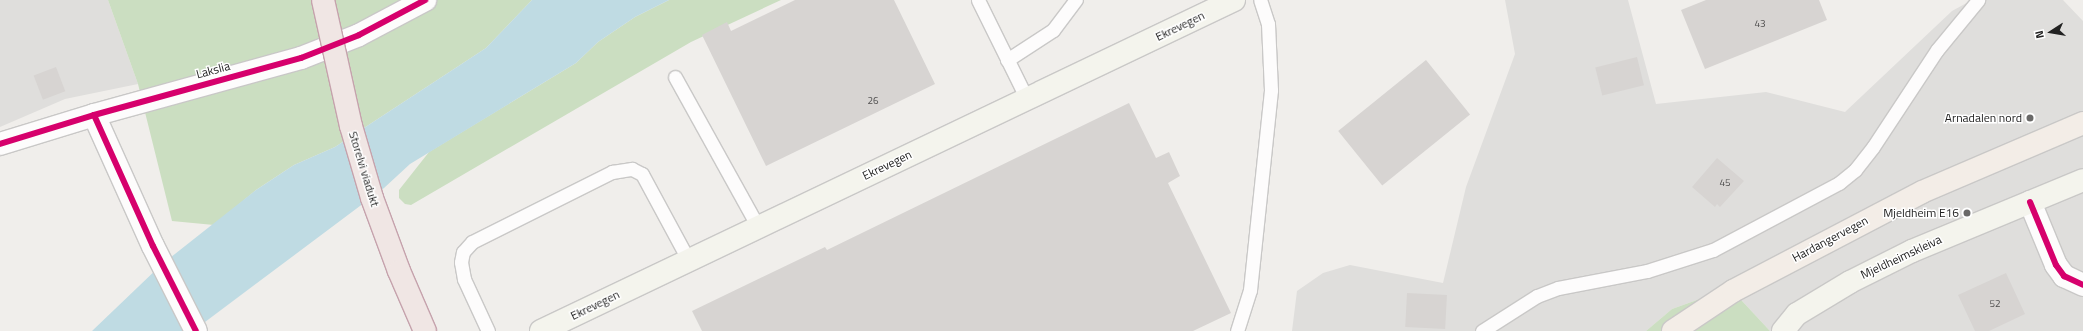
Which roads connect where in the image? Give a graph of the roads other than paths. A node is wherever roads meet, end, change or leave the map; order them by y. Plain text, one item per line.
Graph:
1 (323, 0) edge
2 (425, 0) edge
3 (978, 0) edge
4 (1076, 0) edge
5 (1234, 0) edge
6 (1260, 0) edge
7 (1978, 0) edge
8 (1007, 60) junction
9 (675, 77) dead end
10 (1027, 99) junction
11 (94, 115) junction
12 (2083, 123) edge
13 (0, 144) edge
14 (2083, 180) edge
15 (2030, 202) junction
16 (758, 227) junction
17 (689, 260) junction
18 (2083, 285) edge
19 (196, 331) edge
20 (425, 331) edge
21 (488, 331) edge
22 (541, 331) edge
23 (1237, 331) edge
24 (1482, 331) edge
25 (1673, 331) edge
26 (1783, 331) edge

1 - 20 highway, Storelvi viadukt, bridge
2 - 11 street, Lakslia
3 - 8 lane
4 - 8 lane
5 - 10 main road, Ekrevegen
6 - 23 lane
7 - 24 lane
8 - 10 lane
9 - 16 lane
10 - 16 main road, Ekrevegen
11 - 13 street, Lakslia
11 - 19 street
12 - 25 main road, Hardangervegen
14 - 15 main road, Mjeldheimskleiva
15 - 18 street
15 - 26 main road, Mjeldheimskleiva
16 - 17 main road, Ekrevegen
17 - 21 lane
17 - 22 main road, Ekrevegen

